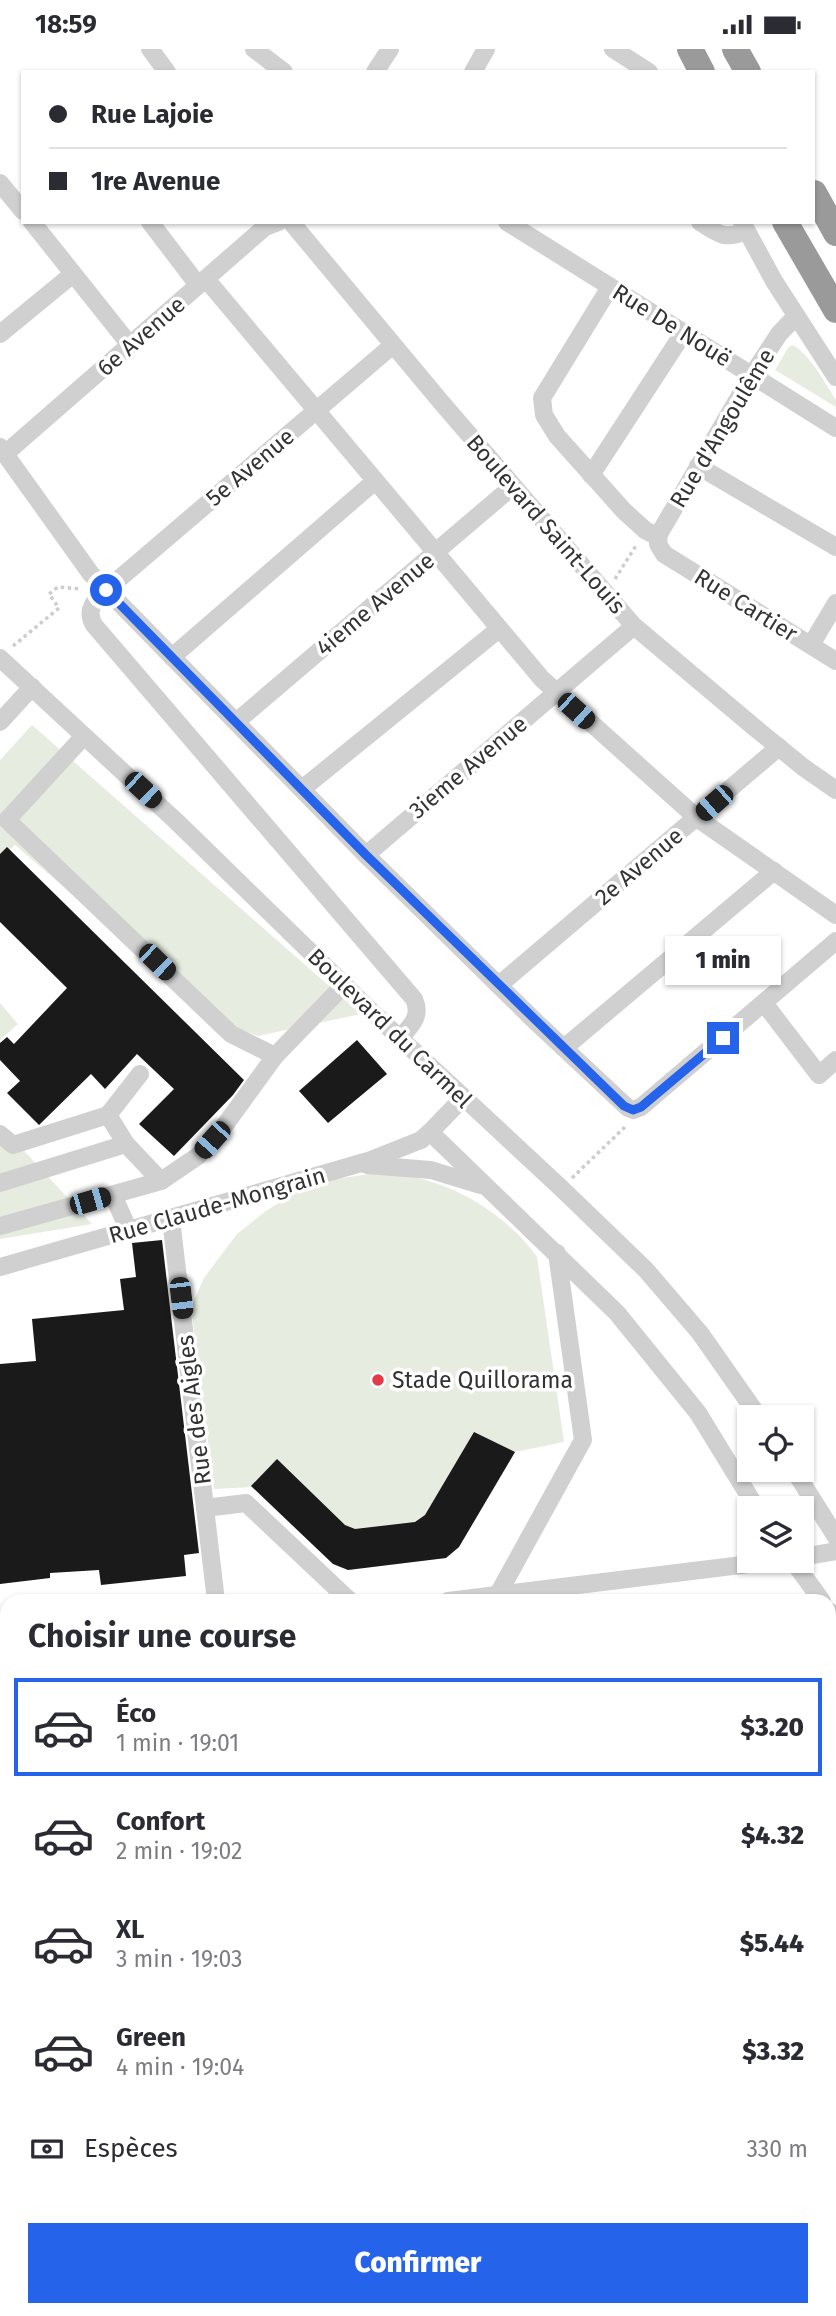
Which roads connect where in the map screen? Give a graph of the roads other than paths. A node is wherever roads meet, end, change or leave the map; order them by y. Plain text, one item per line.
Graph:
1 (150, 49) edge
2 (254, 49) edge
3 (390, 49) edge
4 (486, 49) edge
5 (613, 49) edge
6 (690, 49) edge
7 (735, 49) edge
8 (166, 70) edge
9 (281, 70) edge
10 (376, 70) edge
11 (473, 70) edge
12 (646, 70) edge
13 (701, 70) edge
14 (747, 70) edge
15 (0, 183) edge
16 (815, 195) edge
17 (21, 209) edge
18 (34, 224) edge
19 (152, 224) edge
20 (273, 224) edge
21 (292, 224) edge
22 (510, 224) edge
23 (703, 224) edge
24 (786, 224) edge
25 (744, 227) edge
26 (836, 233) edge
27 (73, 274) junction
28 (202, 282) junction
29 (610, 287) junction
30 (836, 310) edge
31 (796, 316) junction
32 (1, 332) edge
33 (684, 332) junction
34 (130, 345) junction
35 (393, 345) junction
36 (752, 375) junction
37 (836, 377) edge
38 (316, 411) junction
39 (836, 428) edge
40 (3, 450) edge
41 (698, 466) junction
42 (591, 475) junction
43 (374, 481) junction
44 (513, 486) junction
45 (658, 541) junction
46 (836, 547) edge
47 (435, 553) junction
48 (106, 590) junction
49 (836, 603) edge
50 (634, 626) junction
51 (499, 629) junction
52 (811, 645) junction
53 (5, 653) edge
54 (172, 657) junction
55 (836, 661) edge
56 (32, 687) junction
57 (556, 693) junction
58 (0, 722) edge
59 (236, 722) junction
60 (84, 736) junction
61 (779, 747) junction
62 (302, 789) junction
63 (836, 790) edge
64 (697, 818) junction
65 (366, 855) junction
66 (774, 871) junction
67 (836, 915) edge
68 (836, 941) edge
69 (344, 985) junction
70 (499, 985) junction
71 (764, 1003) junction
72 (400, 1038) junction
73 (564, 1048) junction
74 (275, 1056) junction
75 (836, 1060) edge
76 (140, 1074) dead end
77 (463, 1098) junction
78 (108, 1115) junction
79 (430, 1132) junction
80 (0, 1134) edge
81 (126, 1144) junction
82 (352, 1165) junction
83 (161, 1181) junction
84 (0, 1183) edge
85 (492, 1192) junction
86 (113, 1195) junction
87 (171, 1219) junction
88 (0, 1226) edge
89 (129, 1231) junction
90 (557, 1253) junction
91 (0, 1267) edge
92 (751, 1405) edge
93 (802, 1482) edge
94 (749, 1496) edge
95 (205, 1508) junction
96 (836, 1537) edge
97 (836, 1551) edge
98 (814, 1555) edge
99 (737, 1566) edge
100 (802, 1573) edge
101 (215, 1594) edge
102 (343, 1594) edge
103 (500, 1594) edge
104 (533, 1594) edge
105 (817, 1594) edge

1 - 8 street
2 - 9 street
3 - 10 street
4 - 11 street
5 - 12 street
6 - 13 highway
7 - 14 highway
15 - 17 street
16 - 26 highway
18 - 27 street
19 - 28 street
20 - 28 street, 6e Avenue
21 - 35 street, Boulevard Saint-Louis
22 - 29 street, Rue De Nouë
23 - 25 street
24 - 30 highway
25 - 31 street
27 - 32 street
27 - 34 street
28 - 34 street, 6e Avenue
28 - 38 street
29 - 33 street, Rue De Nouë
29 - 42 street, Rue Cartier
31 - 36 street, Rue d'Angoulême
31 - 37 street
33 - 36 street, Rue De Nouë
33 - 42 street
34 - 40 street, 6e Avenue
35 - 38 street, 5e Avenue
35 - 44 street, Boulevard Saint-Louis
36 - 39 street, Rue De Nouë
36 - 41 street, Rue d'Angoulême
38 - 43 street
38 - 48 street, 5e Avenue
40 - 48 street
41 - 45 street, Rue d'Angoulême
41 - 46 street
42 - 45 street, Rue Cartier
43 - 47 street
43 - 54 street
44 - 47 street, 4ieme Avenue
44 - 50 street, Boulevard Saint-Louis
45 - 52 street, Rue Cartier
47 - 51 street
47 - 59 street, 4ieme Avenue
48 - 54 street
48 - 72 street
49 - 52 street
50 - 57 street, 3ieme Avenue
50 - 61 street, Boulevard Saint-Louis
51 - 57 street
51 - 62 street
52 - 55 street, Rue Cartier
53 - 56 street, Boulevard du Carmel
54 - 59 street
56 - 58 street
56 - 60 street, Boulevard du Carmel
57 - 64 street
57 - 65 street, 3ieme Avenue
59 - 62 street
60 - 69 street, Boulevard du Carmel
60 - 74 street
61 - 63 street, Boulevard Saint-Louis
61 - 64 street, 2e Avenue
62 - 65 street
64 - 66 street
64 - 70 street, 2e Avenue
65 - 70 street
66 - 67 street
66 - 73 street
68 - 71 street
69 - 72 street, Boulevard du Carmel
69 - 74 street
70 - 73 street
71 - 73 street
71 - 75 street
72 - 77 street, Boulevard du Carmel
74 - 83 street
76 - 78 street
77 - 79 street, Rue Claude-Mongrain
77 - 92 street, Boulevard du Carmel
78 - 80 street
78 - 81 street
79 - 82 street, Rue Claude-Mongrain
79 - 85 street
81 - 83 street
81 - 84 street
82 - 85 street
82 - 87 street, Rue Claude-Mongrain
83 - 86 street
85 - 90 street
86 - 88 street
86 - 89 street
87 - 89 street, Rue Claude-Mongrain
87 - 95 street, Rue des Aigles
89 - 91 street, Rue Claude-Mongrain
90 - 94 street
90 - 103 street
93 - 96 street
95 - 101 street, Rue des Aigles
95 - 102 street
97 - 98 street
99 - 104 street
100 - 105 street

